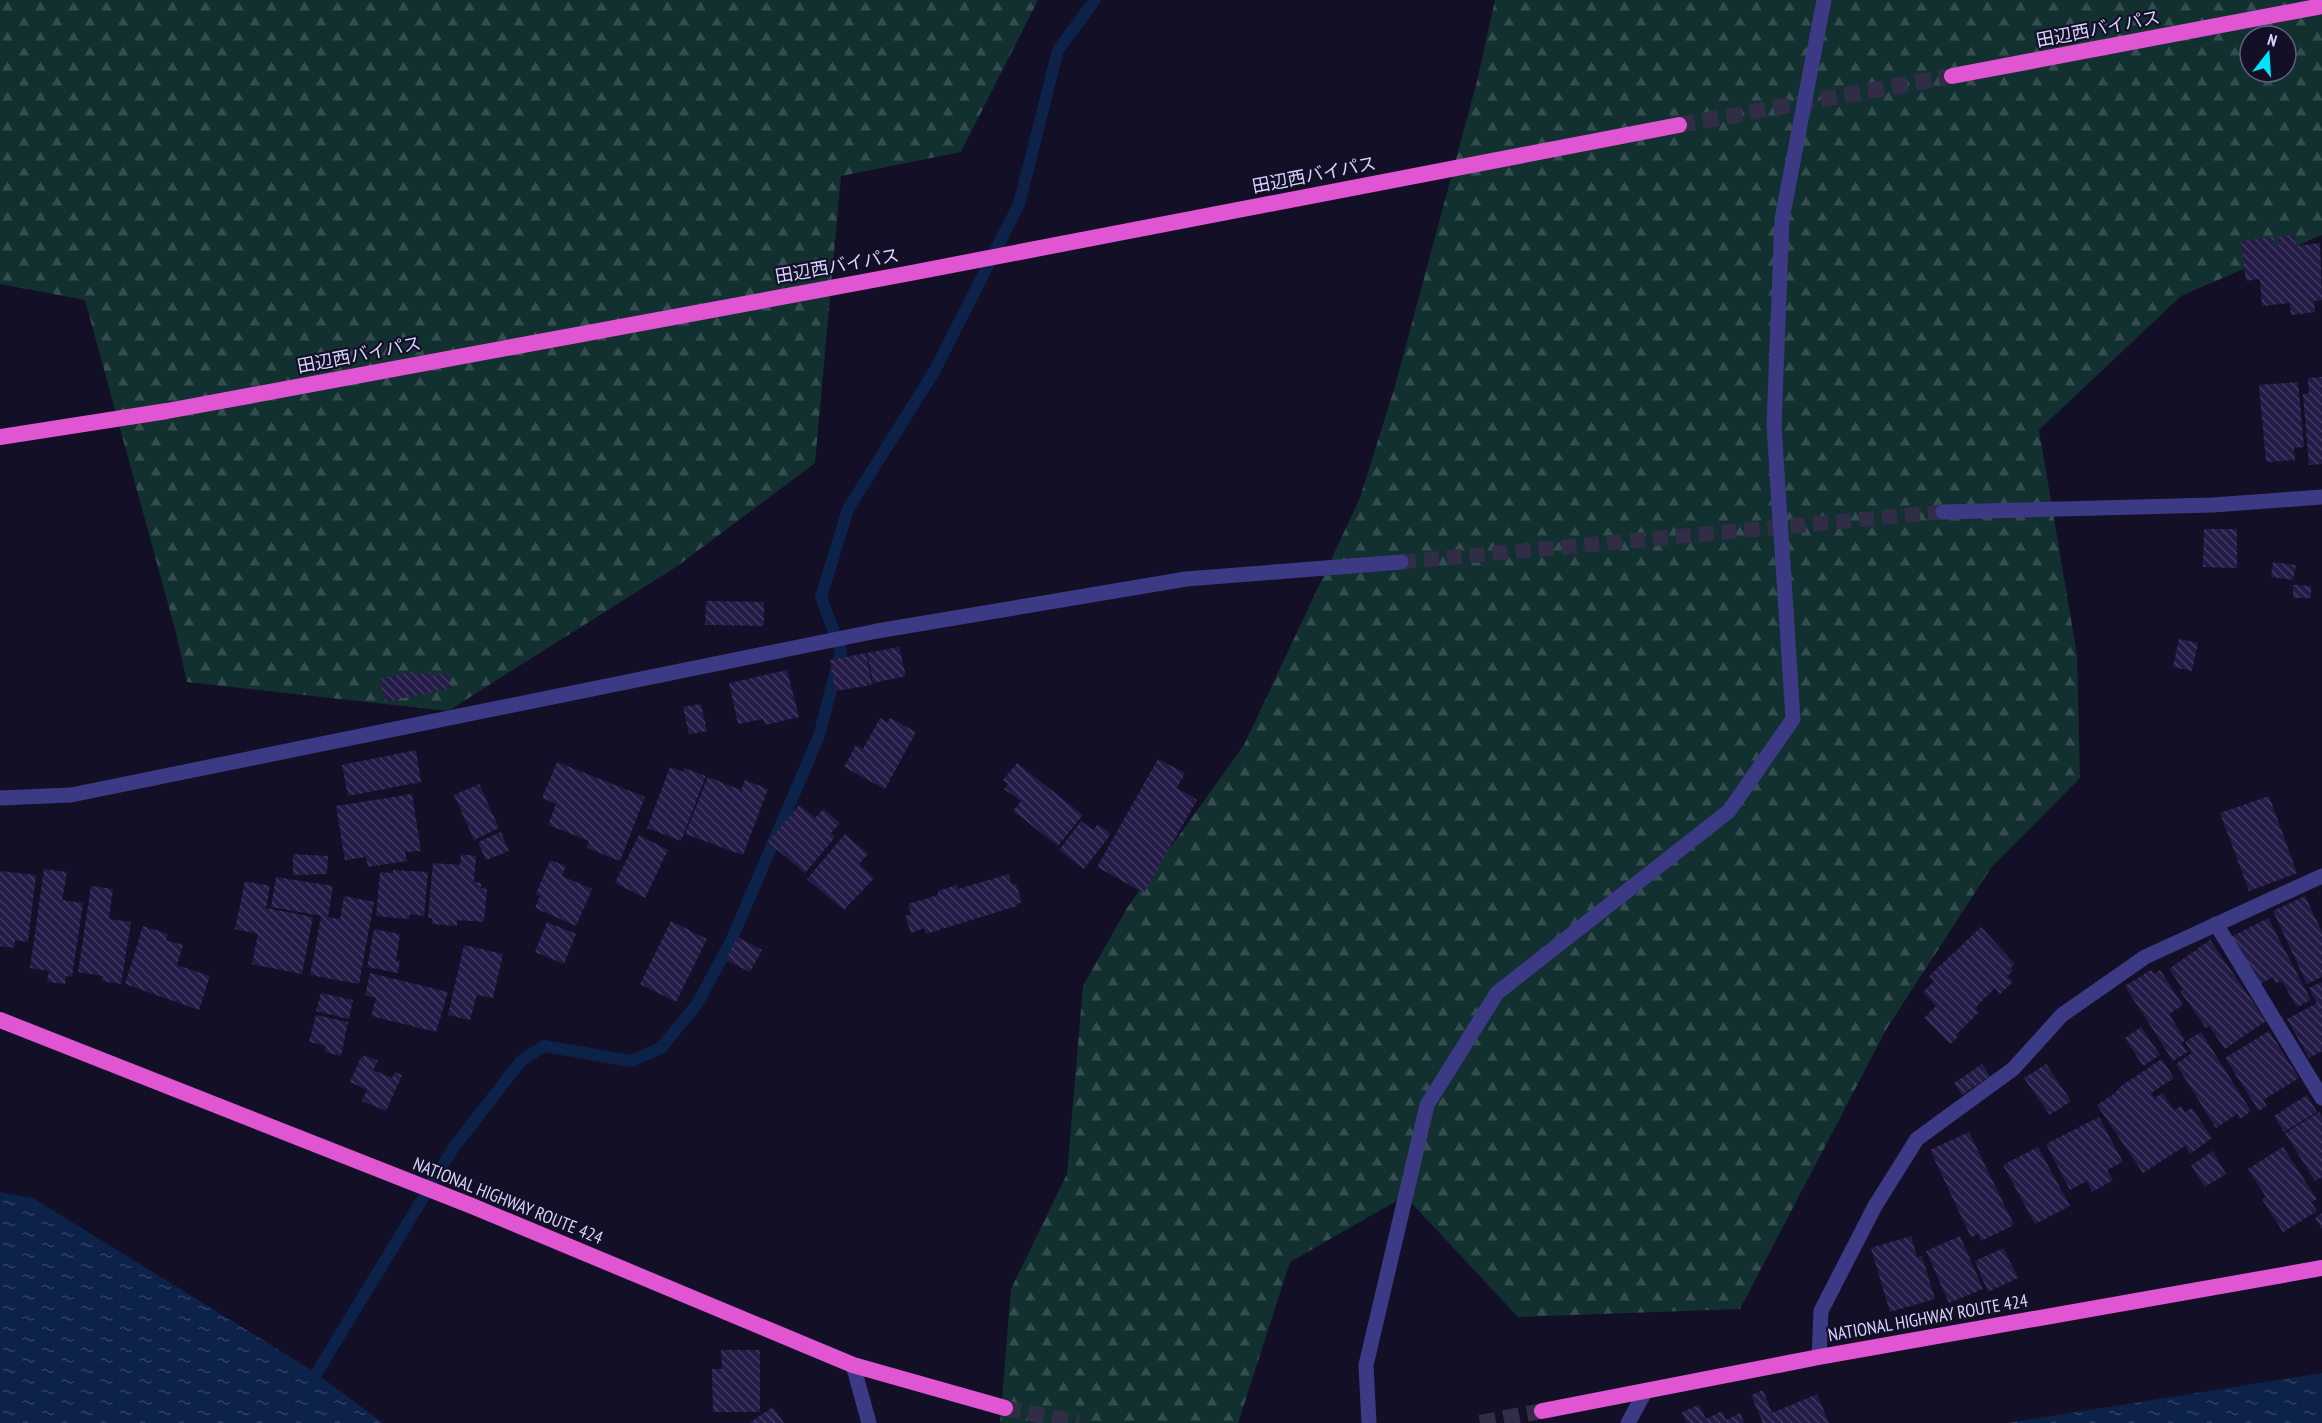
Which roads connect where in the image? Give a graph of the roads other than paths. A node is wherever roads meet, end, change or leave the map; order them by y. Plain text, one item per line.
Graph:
1 (1824, 0) edge
2 (2322, 6) edge
3 (1952, 76) tunnel mouth
4 (1679, 125) tunnel mouth
5 (0, 437) edge
6 (2322, 497) edge
7 (1943, 512) tunnel mouth
8 (1401, 562) tunnel mouth
9 (0, 798) edge
10 (2322, 876) edge
11 (2216, 924) junction
12 (0, 1020) edge
13 (2322, 1098) edge
14 (2322, 1268) edge
15 (1820, 1357) junction
16 (853, 1365) junction
17 (1645, 1392) junction
18 (1005, 1408) tunnel mouth
19 (1542, 1411) tunnel mouth
20 (869, 1423) edge
21 (1369, 1423) edge
22 (1628, 1423) edge

1 - 21 street
2 - 3 highway, 田辺西バイパス
4 - 5 highway, 田辺西バイパス
6 - 7 street
8 - 9 street
10 - 11 street
11 - 13 street
11 - 15 street
12 - 16 highway, NATIONAL HIGHWAY ROUTE 424
14 - 15 highway, NATIONAL HIGHWAY ROUTE 424
15 - 17 highway, NATIONAL HIGHWAY ROUTE 424
16 - 18 highway, NATIONAL HIGHWAY ROUTE 424
16 - 20 street
17 - 19 highway, NATIONAL HIGHWAY ROUTE 424
17 - 22 street

